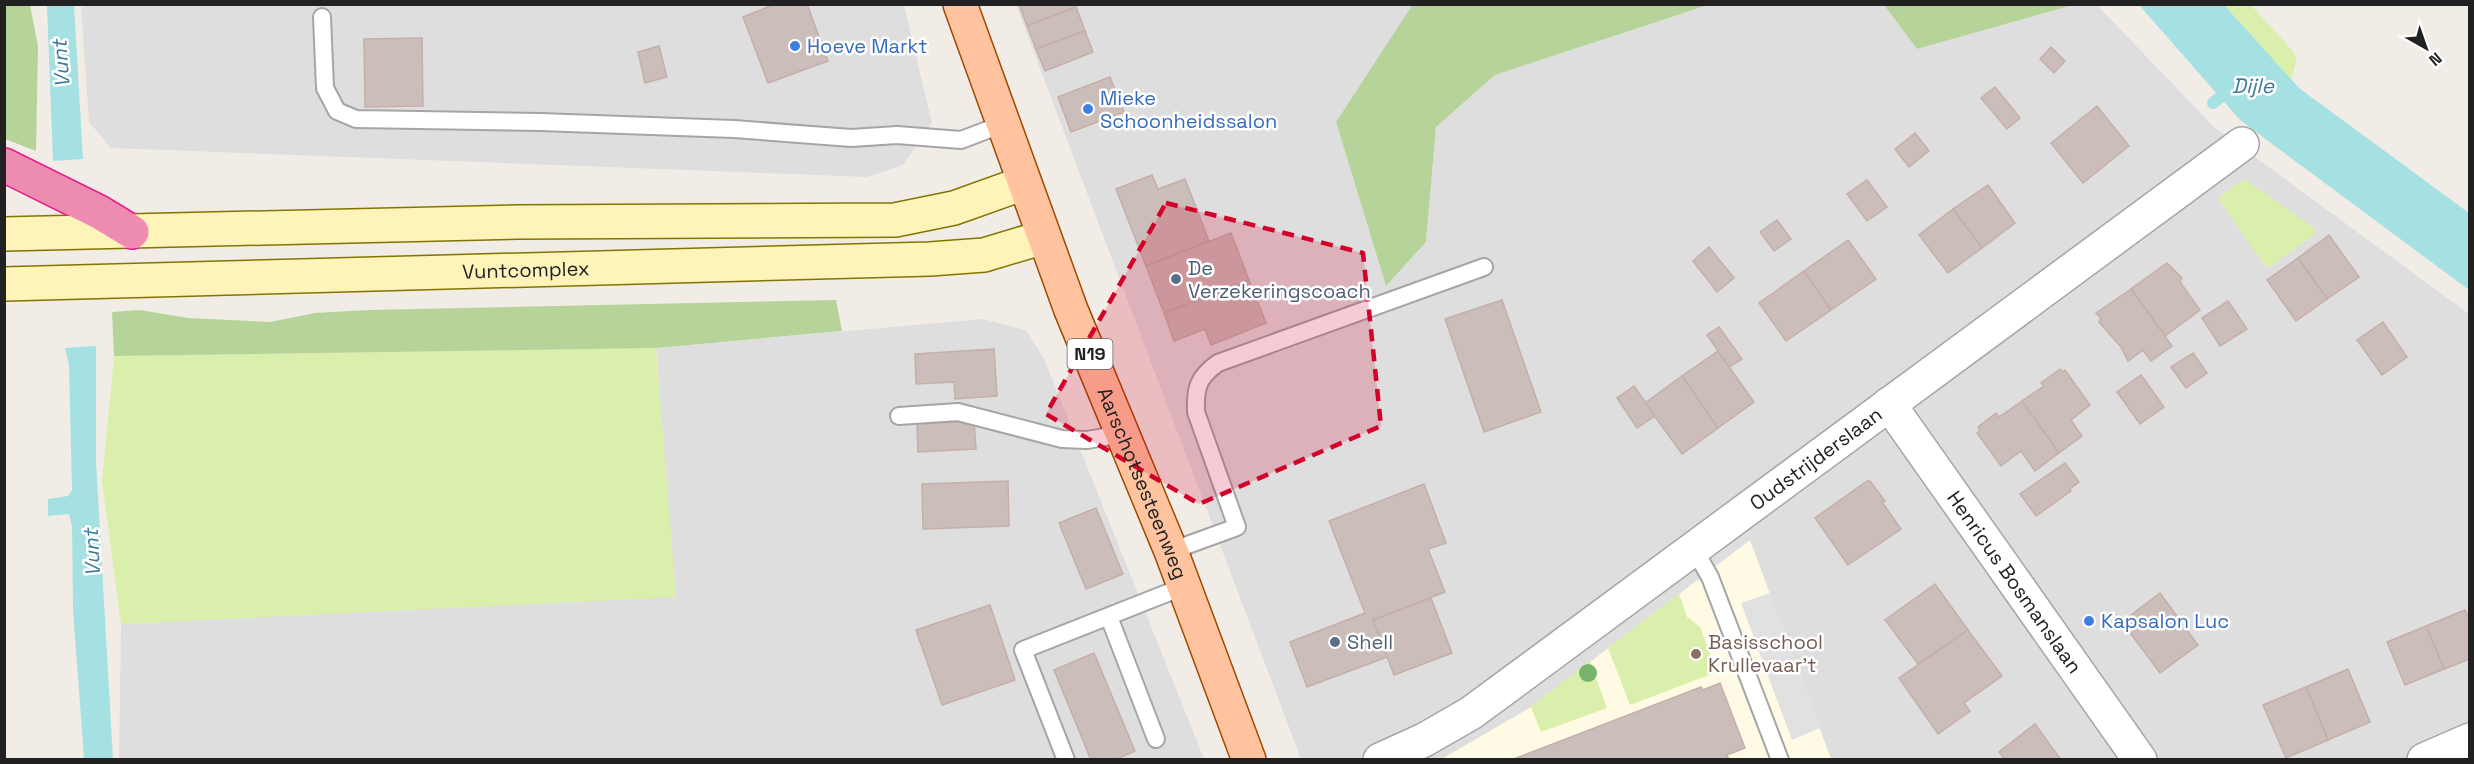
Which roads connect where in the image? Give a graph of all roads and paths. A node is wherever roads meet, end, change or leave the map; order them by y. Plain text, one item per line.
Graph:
1 (960, 4) edge
2 (322, 17) dead end
3 (1003, 124) junction
4 (2242, 144) dead end
5 (4, 165) edge
6 (1024, 183) junction
7 (132, 232) junction
8 (4, 234) edge
9 (1044, 237) junction
10 (1484, 267) dead end
11 (4, 284) edge
12 (1889, 404) junction
13 (899, 416) dead end
14 (1122, 434) junction
15 (1694, 549) junction
16 (1171, 551) junction
17 (1185, 586) junction
18 (1109, 616) junction
19 (1156, 739) dead end
20 (2469, 740) edge
21 (1066, 759) edge
22 (1249, 759) edge
23 (1380, 759) edge
24 (1780, 759) edge
25 (2139, 759) edge
26 (2424, 759) edge

1 - 3 main road, Aarschotsesteenweg / N19
2 - 3 lane
3 - 6 main road, Aarschotsesteenweg / N19
4 - 12 street, Oudstrijderslaan
5 - 7 highway
6 - 7 main road
6 - 9 main road, Aarschotsesteenweg / N19
7 - 8 main road
9 - 11 main road, Vuntcomplex
9 - 14 main road, Aarschotsesteenweg / N19
10 - 16 lane
12 - 15 street, Oudstrijderslaan
12 - 25 street, Henricus Bosmanslaan
13 - 14 lane
14 - 16 main road, Aarschotsesteenweg / N19
15 - 23 street, Oudstrijderslaan
15 - 24 lane
16 - 17 main road, Aarschotsesteenweg / N19
17 - 18 lane
17 - 22 main road, Aarschotsesteenweg / N19
18 - 19 lane
18 - 21 lane
20 - 26 street

